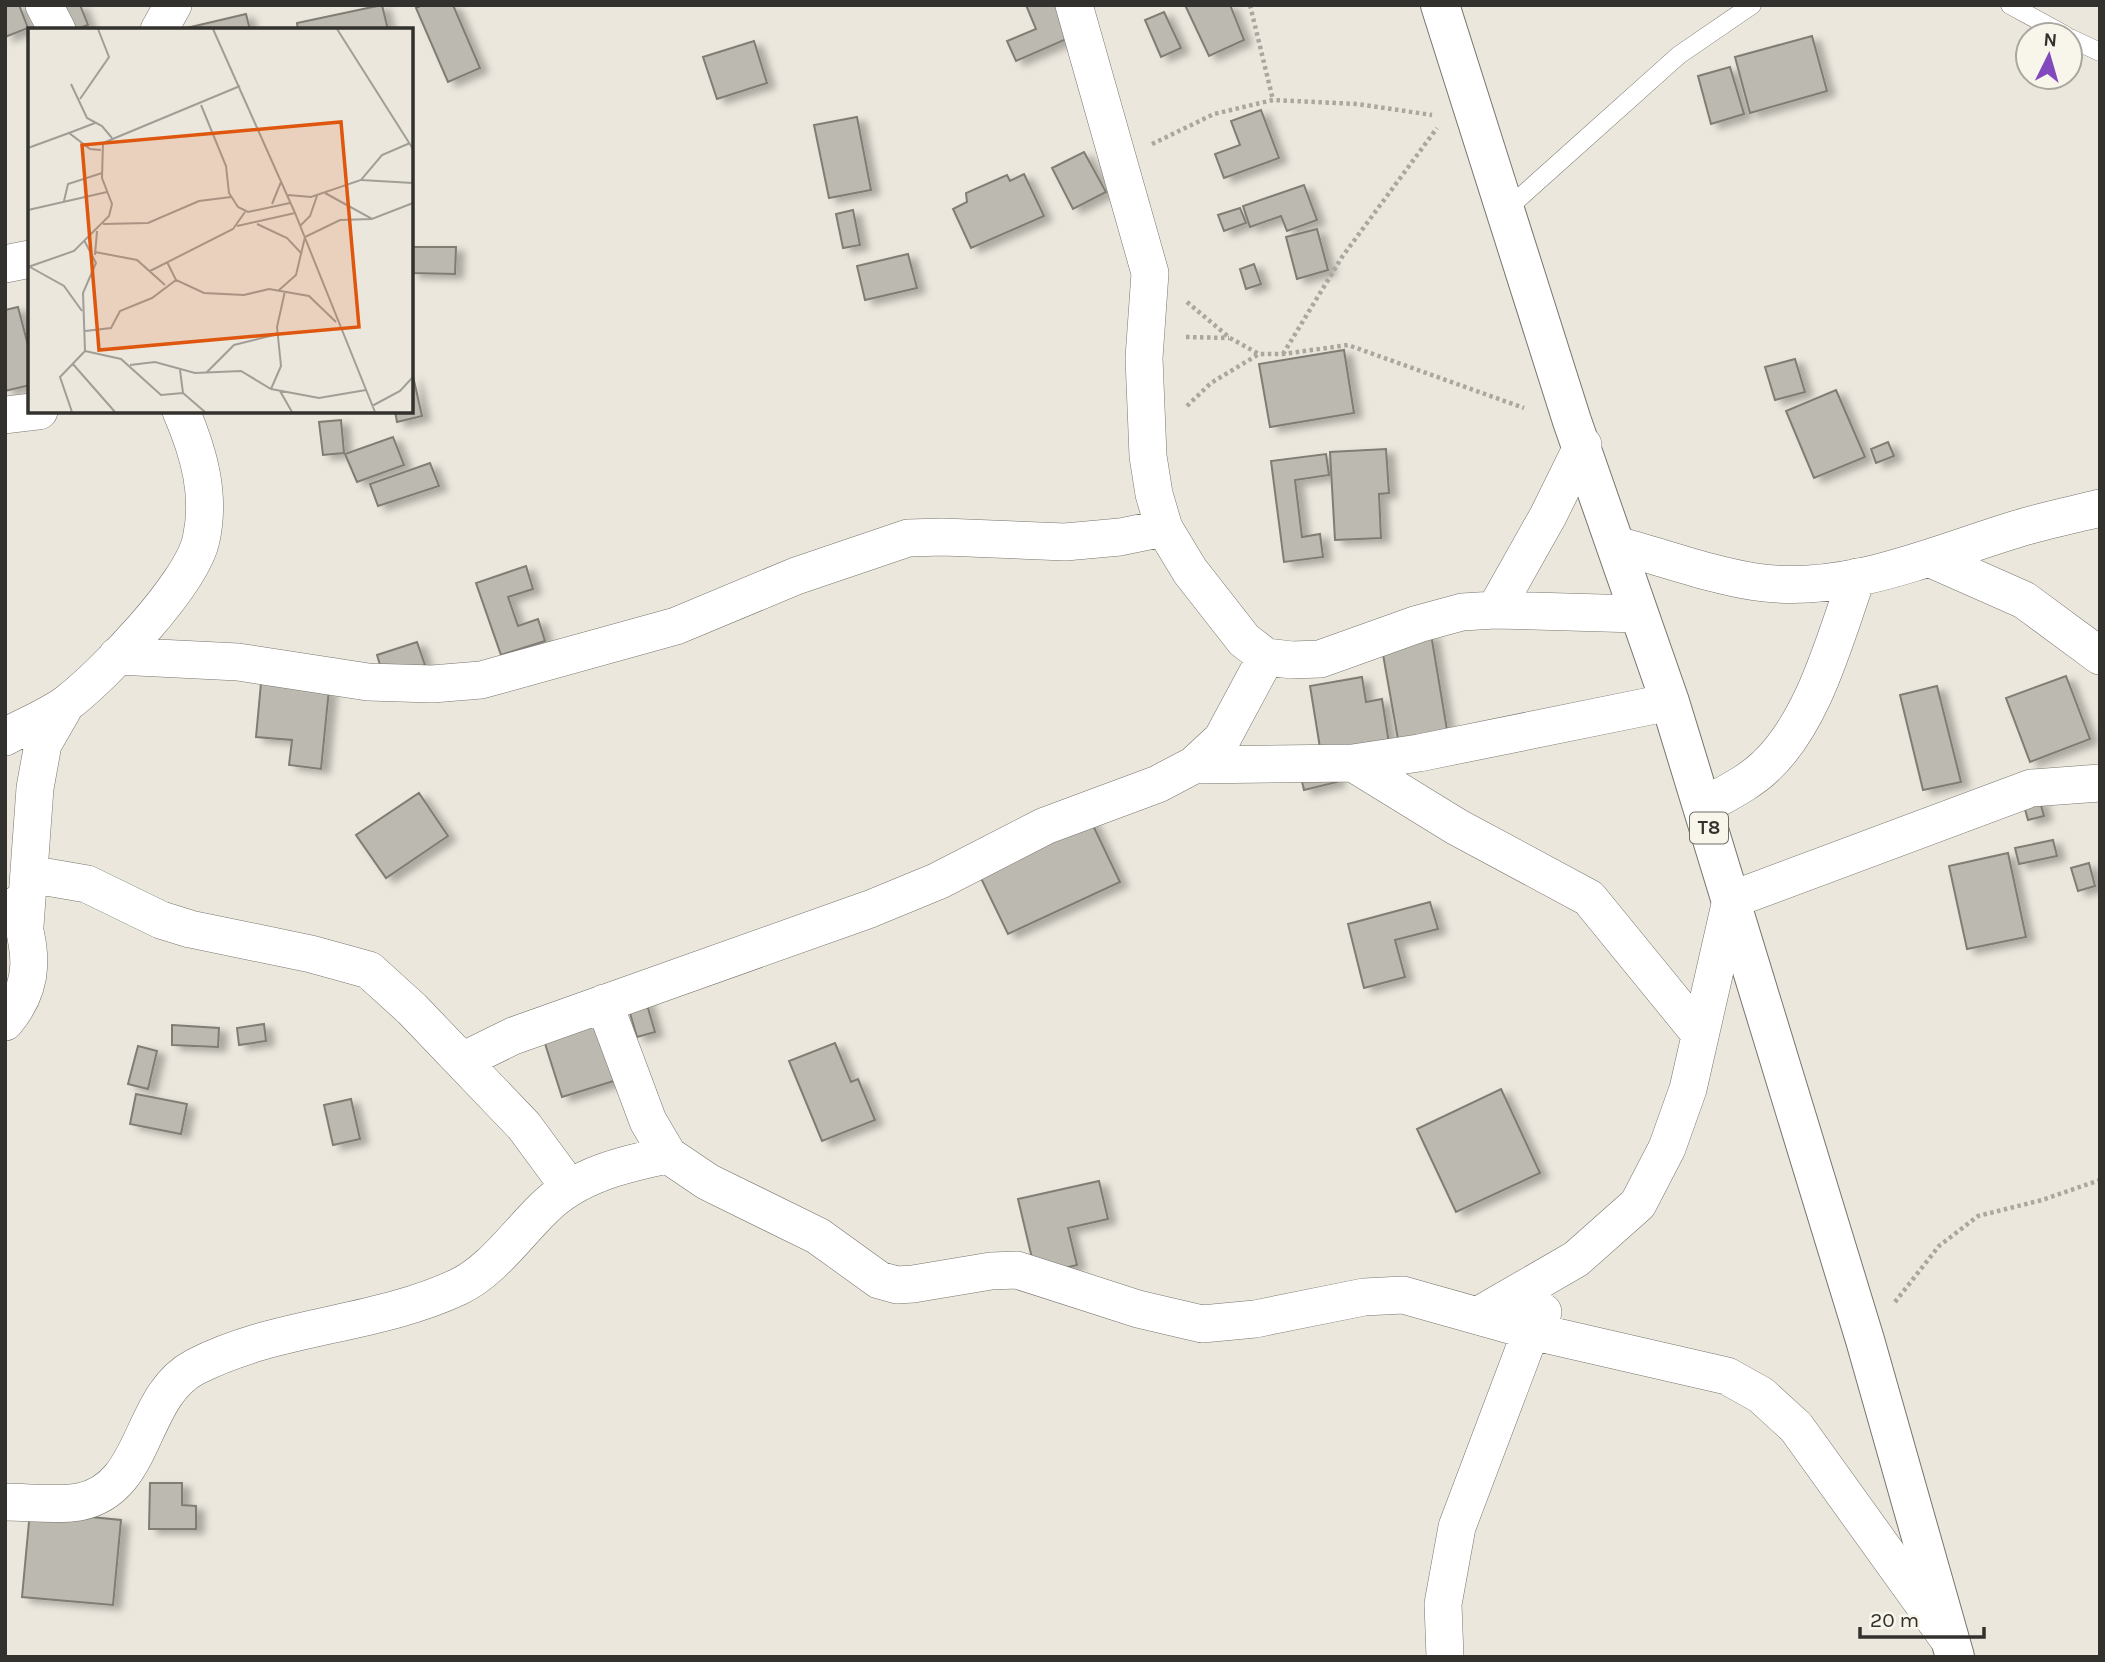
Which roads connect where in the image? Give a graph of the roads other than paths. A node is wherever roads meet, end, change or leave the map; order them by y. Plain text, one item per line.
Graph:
1 (44, 5) edge
2 (173, 5) edge
3 (1074, 5) edge
4 (1440, 5) edge
5 (1752, 5) edge
6 (2010, 5) edge
7 (2039, 21) edge
8 (56, 28) edge
9 (160, 28) edge
10 (2084, 45) edge
11 (2100, 52) edge
12 (1507, 209) junction
13 (28, 259) edge
14 (5, 264) edge
15 (28, 412) edge
16 (182, 413) edge
17 (5, 415) edge
18 (1577, 433) junction
19 (2100, 508) edge
20 (1164, 528) junction
21 (1616, 545) junction
22 (1929, 558) junction
23 (1857, 577) junction
24 (1495, 610) junction
25 (1638, 614) junction
26 (117, 656) junction
27 (2099, 656) edge
28 (1266, 657) junction
29 (2100, 662) edge
30 (1670, 702) junction
31 (66, 704) junction
32 (5, 737) edge
33 (1353, 763) junction
34 (1194, 765) junction
35 (2100, 783) edge
36 (1702, 807) junction
37 (17, 870) edge
38 (1731, 900) junction
39 (604, 1003) junction
40 (5, 1023) edge
41 (1700, 1034) junction
42 (462, 1061) junction
43 (668, 1156) junction
44 (569, 1187) junction
45 (1576, 1259) junction
46 (1479, 1315) junction
47 (1531, 1331) junction
48 (5, 1502) edge
49 (1952, 1648) edge
50 (1445, 1657) edge

1 - 8 street
2 - 9 street
3 - 20 street
4 - 12 highway, T8
5 - 12 lane
6 - 7 lane
10 - 11 lane
12 - 18 highway, T8
13 - 14 street
15 - 17 street
16 - 26 street
18 - 21 highway, T8
18 - 24 street
19 - 22 street
20 - 26 street
20 - 28 street
21 - 23 street
21 - 25 highway, T8
22 - 23 street
22 - 27 street
23 - 36 street
24 - 25 street
24 - 28 street
25 - 30 highway, T8
26 - 31 street
27 - 29 street
28 - 34 street
30 - 33 street
30 - 36 highway, T8
31 - 32 street
31 - 37 street
33 - 34 street
33 - 41 street
34 - 39 street
35 - 38 street
36 - 38 highway, T8
37 - 40 street
37 - 42 street
38 - 41 street
38 - 49 highway, T8
39 - 42 street
39 - 43 street
41 - 45 street
42 - 44 street
43 - 44 street
43 - 46 street
44 - 48 street
45 - 46 street
45 - 47 street
46 - 47 street
47 - 49 street
47 - 50 street

